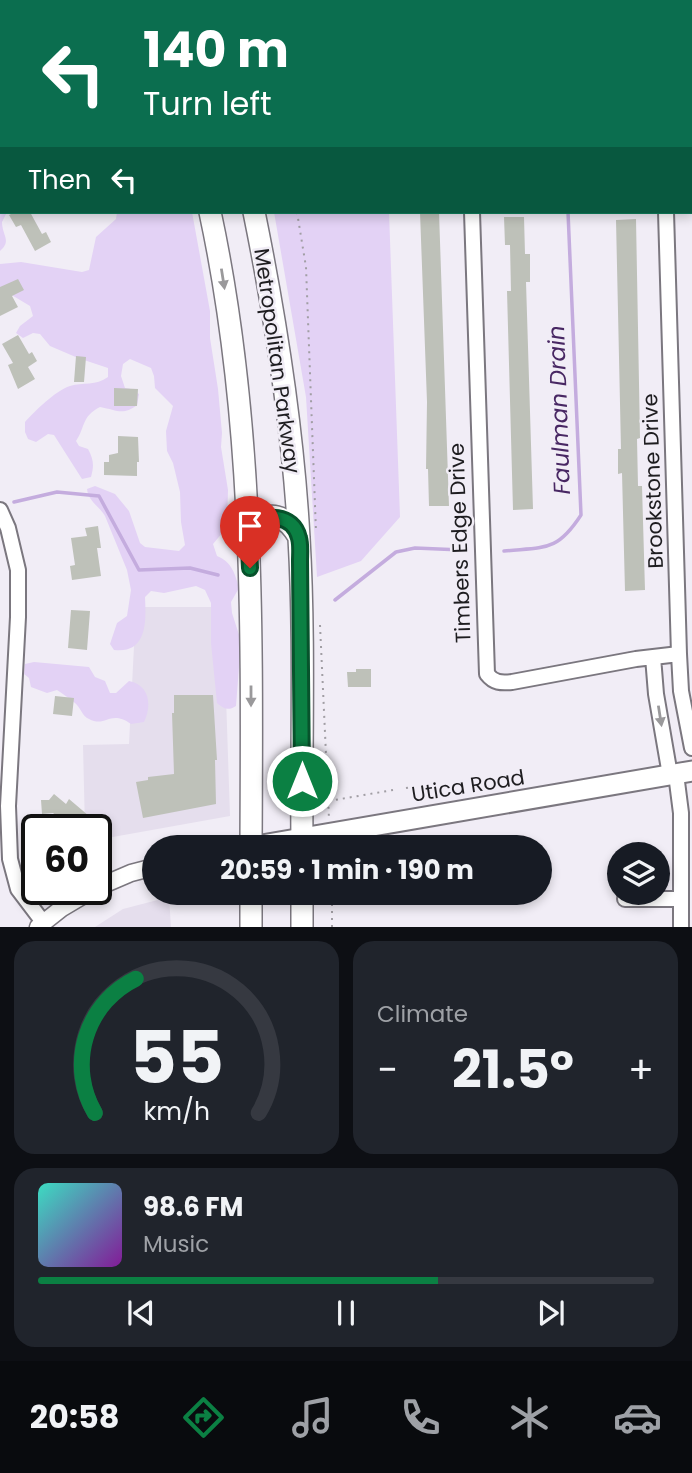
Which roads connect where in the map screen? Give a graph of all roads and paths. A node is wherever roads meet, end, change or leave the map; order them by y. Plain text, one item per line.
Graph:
1 (210, 214) edge
2 (254, 214) edge
3 (297, 214) edge
4 (472, 214) edge
5 (666, 214) edge
6 (0, 510) edge
7 (248, 526) junction
8 (308, 538) junction
9 (319, 619) dead end
10 (679, 654) junction
11 (653, 657) junction
12 (692, 748) edge
13 (679, 773) edge
14 (412, 787) dead end
15 (406, 788) dead end
16 (393, 790) dead end
17 (328, 802) junction
18 (328, 807) dead end
19 (251, 835) edge
20 (302, 835) edge
21 (340, 835) edge
22 (142, 870) edge
23 (687, 873) edge
24 (112, 881) edge
25 (670, 899) edge
26 (681, 899) junction
27 (70, 905) edge
28 (251, 905) edge
29 (302, 905) edge
30 (332, 905) edge
31 (40, 925) edge
32 (251, 927) edge
33 (302, 927) edge
34 (332, 927) edge
35 (681, 927) edge

1 -> 7 main road, Metropolitan Parkway
2 - 8 main road, Metropolitan Parkway
3 - 8 path
4 - 11 street, Timbers Edge Drive
5 - 10 street, Brookstone Drive
6 - 31 street
7 - 8 main road
7 -> 19 main road, Metropolitan Parkway
8 - 20 main road, Metropolitan Parkway
9 - 17 path
10 - 11 street, Timbers Edge Drive
10 - 12 street, Brookstone Drive
11 -> 13 street
13 - 21 main road, Utica Road
13 - 23 street
14 - 15 path
16 - 17 path
17 - 18 path
22 - 24 street
23 - 26 street
25 - 26 street
26 - 35 street
27 - 31 street
28 - 32 main road
29 - 33 main road
30 - 34 path

